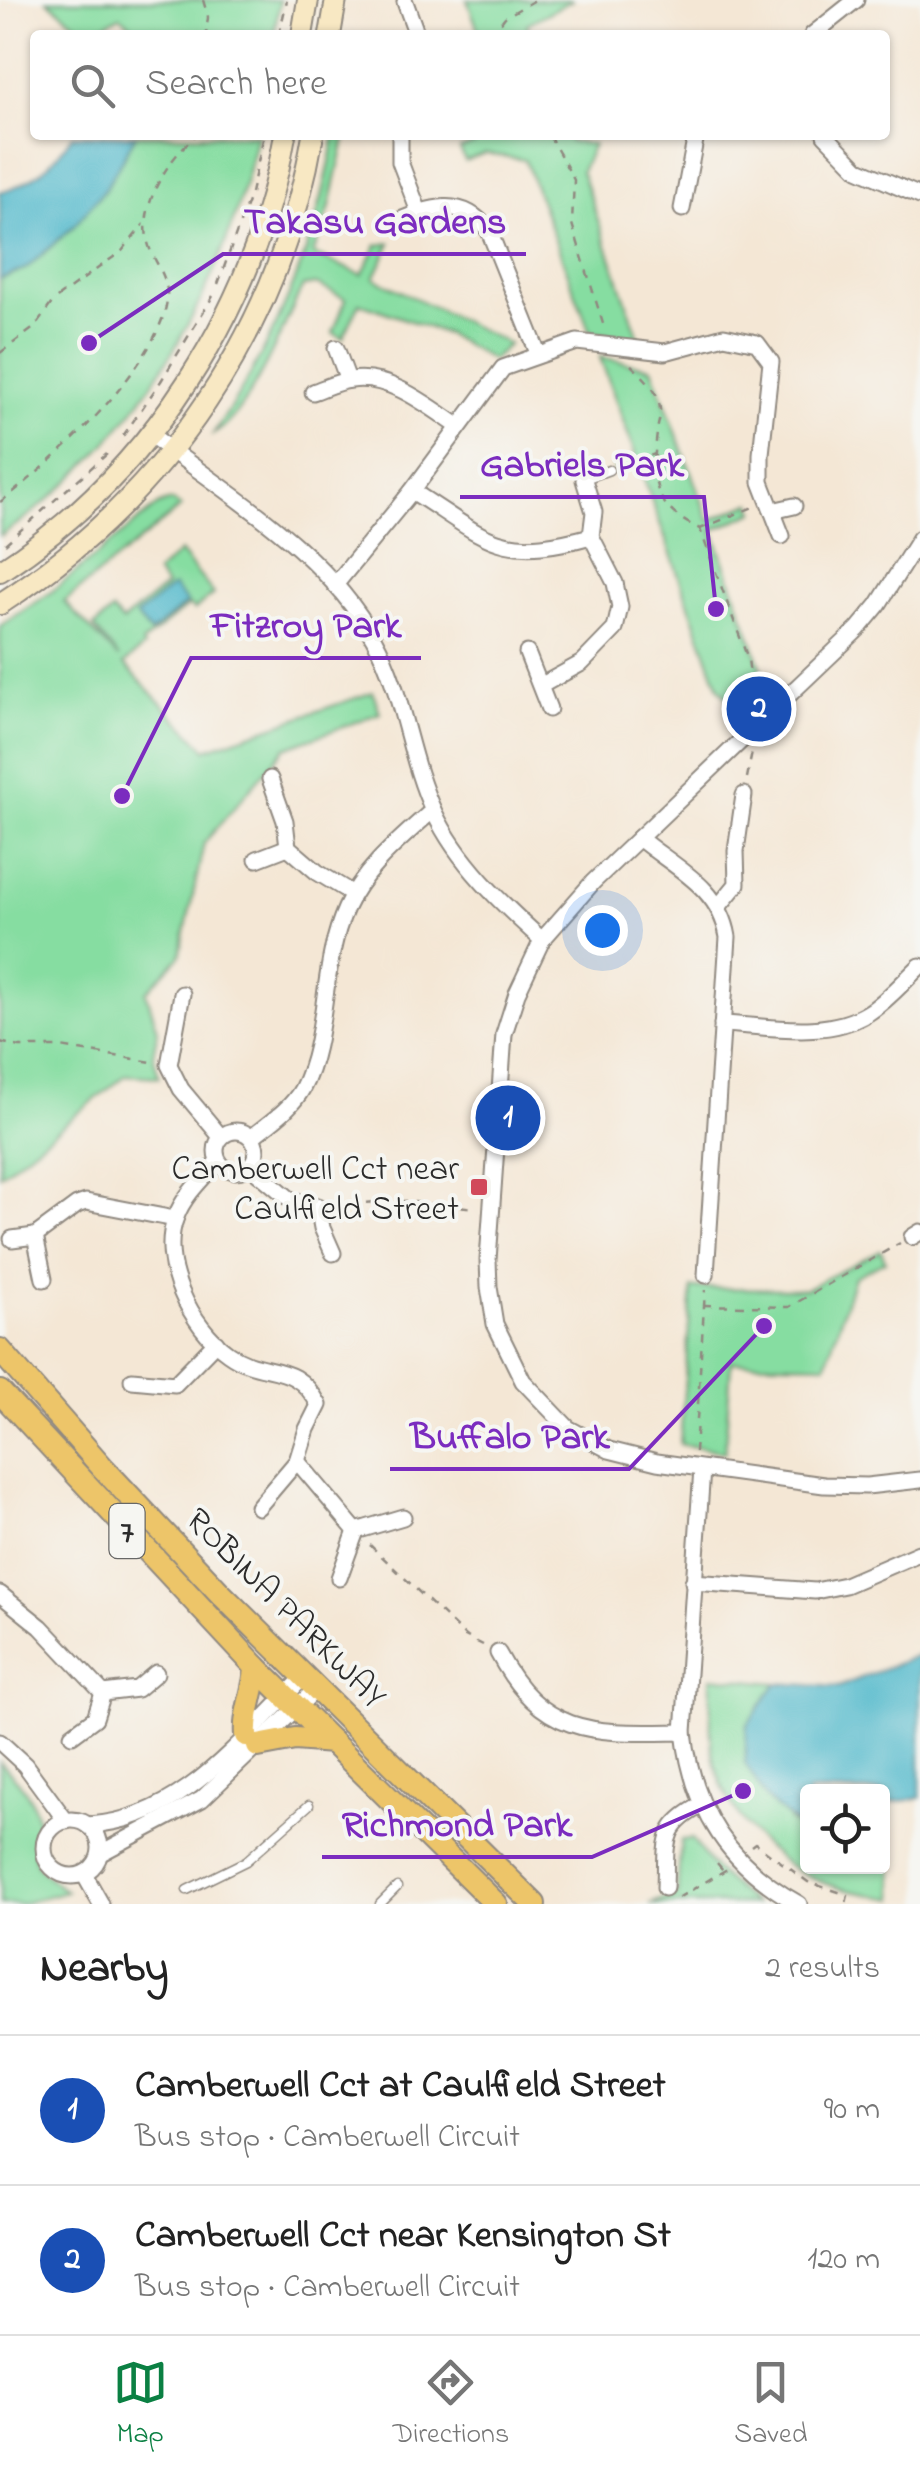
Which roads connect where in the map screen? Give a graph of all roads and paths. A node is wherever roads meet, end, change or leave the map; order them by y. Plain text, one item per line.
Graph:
1 (203, 0) edge
2 (287, 0) edge
3 (308, 0) edge
4 (336, 0) edge
5 (535, 0) edge
6 (856, 0) edge
7 (405, 2) edge
8 (207, 30) edge
9 (280, 30) edge
10 (303, 30) edge
11 (331, 30) edge
12 (415, 30) edge
13 (496, 30) edge
14 (818, 30) edge
15 (190, 140) edge
16 (263, 140) edge
17 (284, 140) edge
18 (312, 140) edge
19 (400, 140) edge
20 (552, 140) edge
21 (695, 140) edge
22 (829, 140) edge
23 (920, 196) edge
24 (682, 209) dead end
25 (419, 212) junction
26 (145, 223) junction
27 (388, 226) dead end
28 (610, 346) junction
29 (336, 348) dead end
30 (0, 353) edge
31 (538, 354) junction
32 (348, 380) junction
33 (313, 392) dead end
34 (458, 426) junction
35 (150, 434) junction
36 (119, 442) dead end
37 (172, 452) junction
38 (107, 454) dead end
39 (655, 454) junction
40 (609, 470) joint
41 (584, 480) joint
42 (412, 490) junction
43 (0, 502) edge
44 (770, 506) junction
45 (794, 506) dead end
46 (700, 529) junction
47 (591, 536) junction
48 (782, 536) dead end
49 (920, 538) edge
50 (0, 548) edge
51 (0, 571) edge
52 (334, 585) junction
53 (0, 604) edge
54 (527, 653) dead end
55 (542, 684) junction
56 (549, 709) dead end
57 (757, 726) junction
58 (270, 779) dead end
59 (744, 795) joint
60 (433, 810) junction
61 (639, 838) junction
62 (288, 848) junction
63 (257, 859) dead end
64 (353, 894) junction
65 (719, 906) junction
66 (542, 940) junction
67 (920, 966) edge
68 (182, 994) dead end
69 (722, 1024) junction
70 (0, 1042) edge
71 (169, 1065) junction
72 (221, 1137) junction
73 (252, 1137) junction
74 (218, 1161) junction
75 (250, 1166) junction
76 (318, 1206) junction
77 (491, 1209) junction
78 (175, 1219) junction
79 (916, 1234) edge
80 (36, 1236) junction
81 (12, 1239) dead end
82 (333, 1253) dead end
83 (706, 1275) joint
84 (44, 1279) dead end
85 (704, 1305) junction
86 (216, 1342) junction
87 (0, 1350) edge
88 (132, 1380) dead end
89 (0, 1392) edge
90 (297, 1461) junction
91 (698, 1469) junction
92 (920, 1480) edge
93 (258, 1506) dead end
94 (402, 1517) dead end
95 (356, 1531) junction
96 (920, 1554) edge
97 (339, 1578) dead end
98 (693, 1582) junction
99 (0, 1594) edge
100 (498, 1652) joint
101 (256, 1667) junction
102 (156, 1672) dead end
103 (310, 1683) junction
104 (103, 1693) junction
105 (291, 1701) junction
106 (684, 1732) junction
107 (72, 1736) dead end
108 (252, 1740) junction
109 (0, 1742) edge
110 (332, 1742) junction
111 (38, 1785) junction
112 (309, 1805) dead end
113 (702, 1805) junction
114 (66, 1821) junction
115 (88, 1824) junction
116 (49, 1832) junction
117 (101, 1853) junction
118 (717, 1863) dead end
119 (724, 1871) dead end
120 (84, 1874) junction
121 (397, 1887) dead end
122 (665, 1888) dead end
123 (187, 1890) dead end
124 (100, 1904) edge
125 (380, 1904) edge
126 (496, 1904) edge
127 (534, 1904) edge
128 (799, 1904) edge

1 - 8 path
2 - 9 path
3 - 10 main road
4 - 11 main road
5 - 13 path
6 - 14 street
7 - 12 street
15 - 26 path
16 - 36 path
17 - 35 main road
18 - 37 main road
19 - 25 street
20 - 28 path
21 - 24 street
22 - 23 street
25 - 27 street
25 - 31 street
26 - 30 path
26 - 43 path
28 - 31 street
28 - 39 path
28 - 44 street
29 - 32 street
31 - 34 street
32 - 33 street
32 - 34 street
34 - 42 street
35 - 37 street
35 - 51 main road
37 - 52 street
37 - 53 main road
38 - 50 path
39 - 40 path
39 - 46 path
40 - 41 lane
41 - 47 street
42 - 47 street
42 - 52 street
44 - 45 street
44 - 46 path
44 - 48 street
46 - 57 path
47 - 55 street
49 - 57 street
52 - 60 street
54 - 55 street
55 - 56 street
57 - 59 path
57 - 61 street
58 - 62 street
59 - 65 street
60 - 64 street
60 - 66 street
61 - 65 street
61 - 66 street
62 - 63 street
62 - 64 street
64 - 73 street
65 - 69 street
66 - 77 street
67 - 69 street
68 - 71 street
69 - 83 street
70 - 71 path
71 - 72 street
72 - 73 street
72 - 74 street
73 - 75 street
74 - 75 street
74 - 78 street
75 - 76 street
76 - 77 path
76 - 82 street
77 - 91 street
78 - 80 street
78 - 86 street
79 - 85 path
80 - 81 street
80 - 84 street
83 - 85 path
85 - 91 path
86 - 88 street
86 - 90 street
87 - 103 main road, ROBINA PARKWAY / 7
89 - 101 main road, ROBINA PARKWAY / 7
90 - 93 street
90 - 95 street
91 - 92 street
91 - 98 street
94 - 95 street
95 - 97 street
95 - 100 path
96 - 98 street
98 - 106 street
99 - 104 street
100 - 106 street
101 - 105 main road, ROBINA PARKWAY / 7
101 - 108 main road
102 - 104 street
103 - 105 street
103 - 127 main road, ROBINA PARKWAY / 7
104 - 107 street
105 - 108 street
105 - 110 main road, ROBINA PARKWAY / 7
106 - 113 street
108 - 110 main road
108 - 115 street
108 - 117 street
109 - 111 street
110 - 126 main road, ROBINA PARKWAY / 7
111 - 114 street
111 - 116 street
112 - 123 lane
113 - 122 street
113 - 128 street
114 - 115 street
114 - 116 street
115 - 117 street
116 - 120 street
117 - 120 street
118 - 119 path
120 - 124 street
121 - 125 lane

